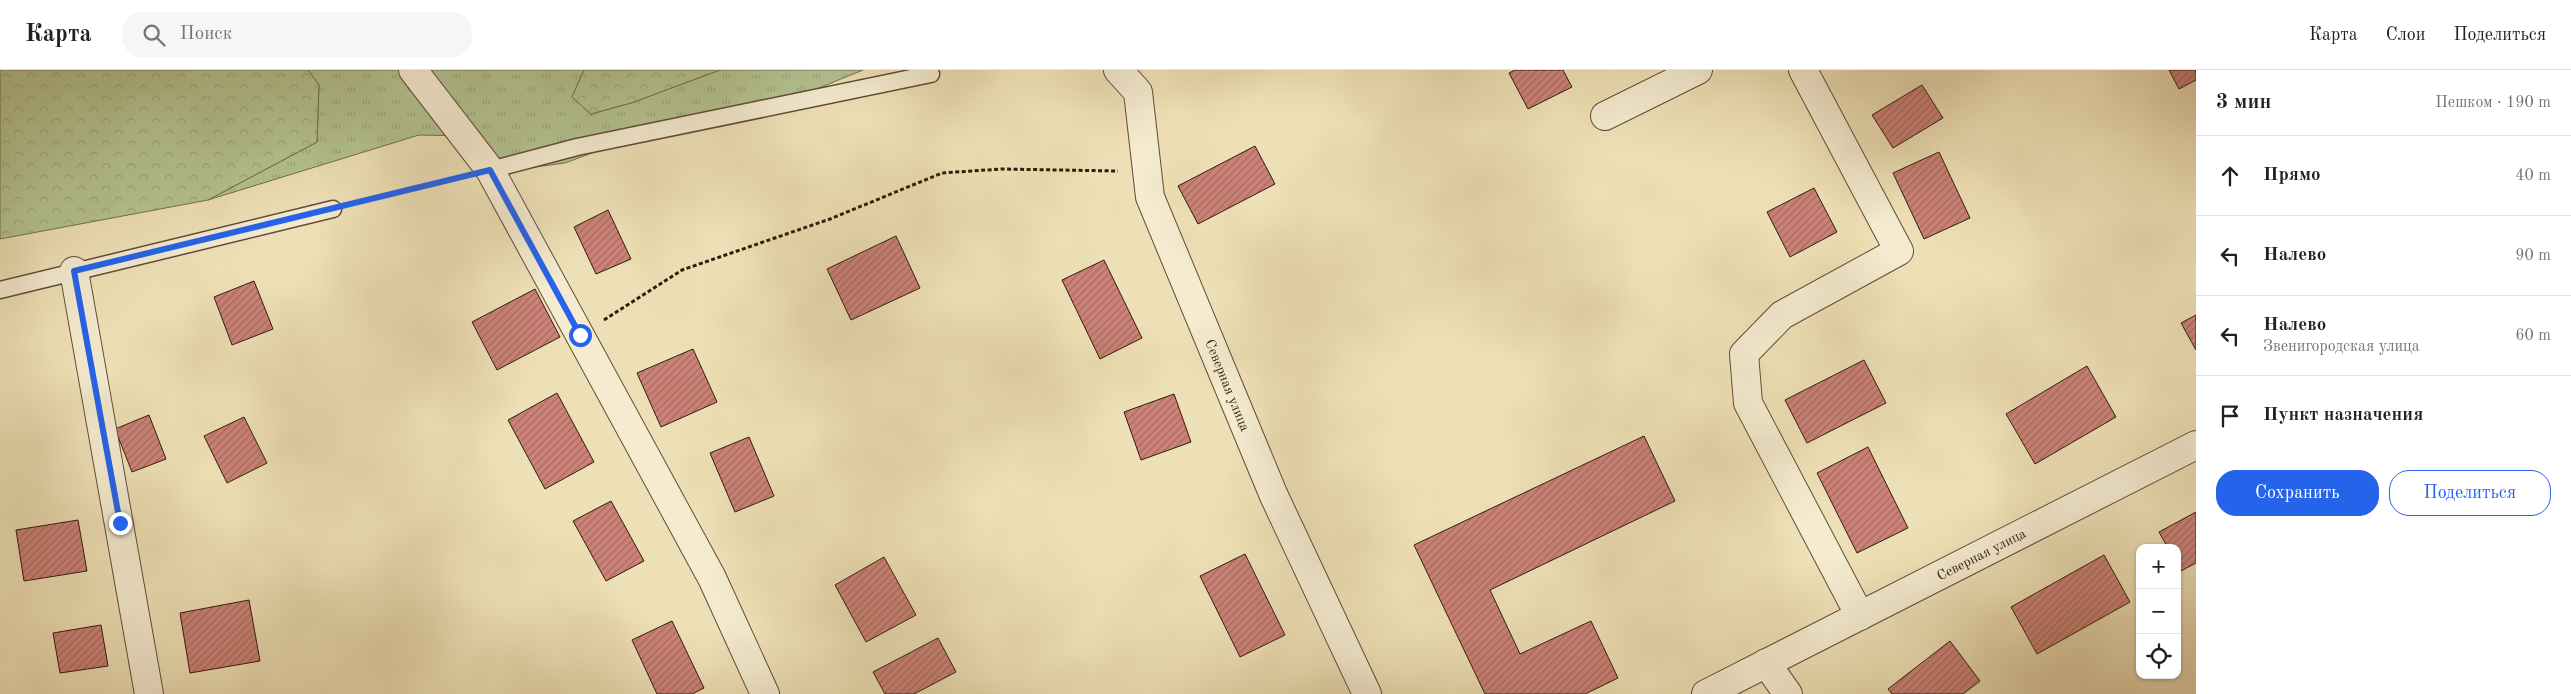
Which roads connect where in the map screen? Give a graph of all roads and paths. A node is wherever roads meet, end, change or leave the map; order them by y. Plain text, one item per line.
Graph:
1 (413, 70) edge
2 (1118, 70) edge
3 (1698, 70) edge
4 (1803, 70) edge
5 (931, 74) dead end
6 (1604, 116) dead end
7 (490, 170) junction
8 (1147, 172) junction
9 (333, 209) joint
10 (74, 271) junction
11 (0, 290) edge
12 (580, 335) junction
13 (2196, 445) edge
14 (1860, 616) junction
15 (1766, 663) junction
16 (149, 694) edge
17 (765, 694) edge
18 (1367, 694) edge
19 (1706, 694) edge
20 (1788, 694) edge

1 - 7 street
2 - 8 street, Северная улица
3 - 6 street
4 - 14 street
5 - 7 lane
7 - 9 path
7 - 12 street
8 - 12 path
8 - 18 street, Северная улица
9 - 10 lane
10 - 11 lane
10 - 16 street
12 - 17 street
13 - 14 street, Северная улица
14 - 15 street, Северная улица
15 - 19 street, Северная улица
15 - 20 street

